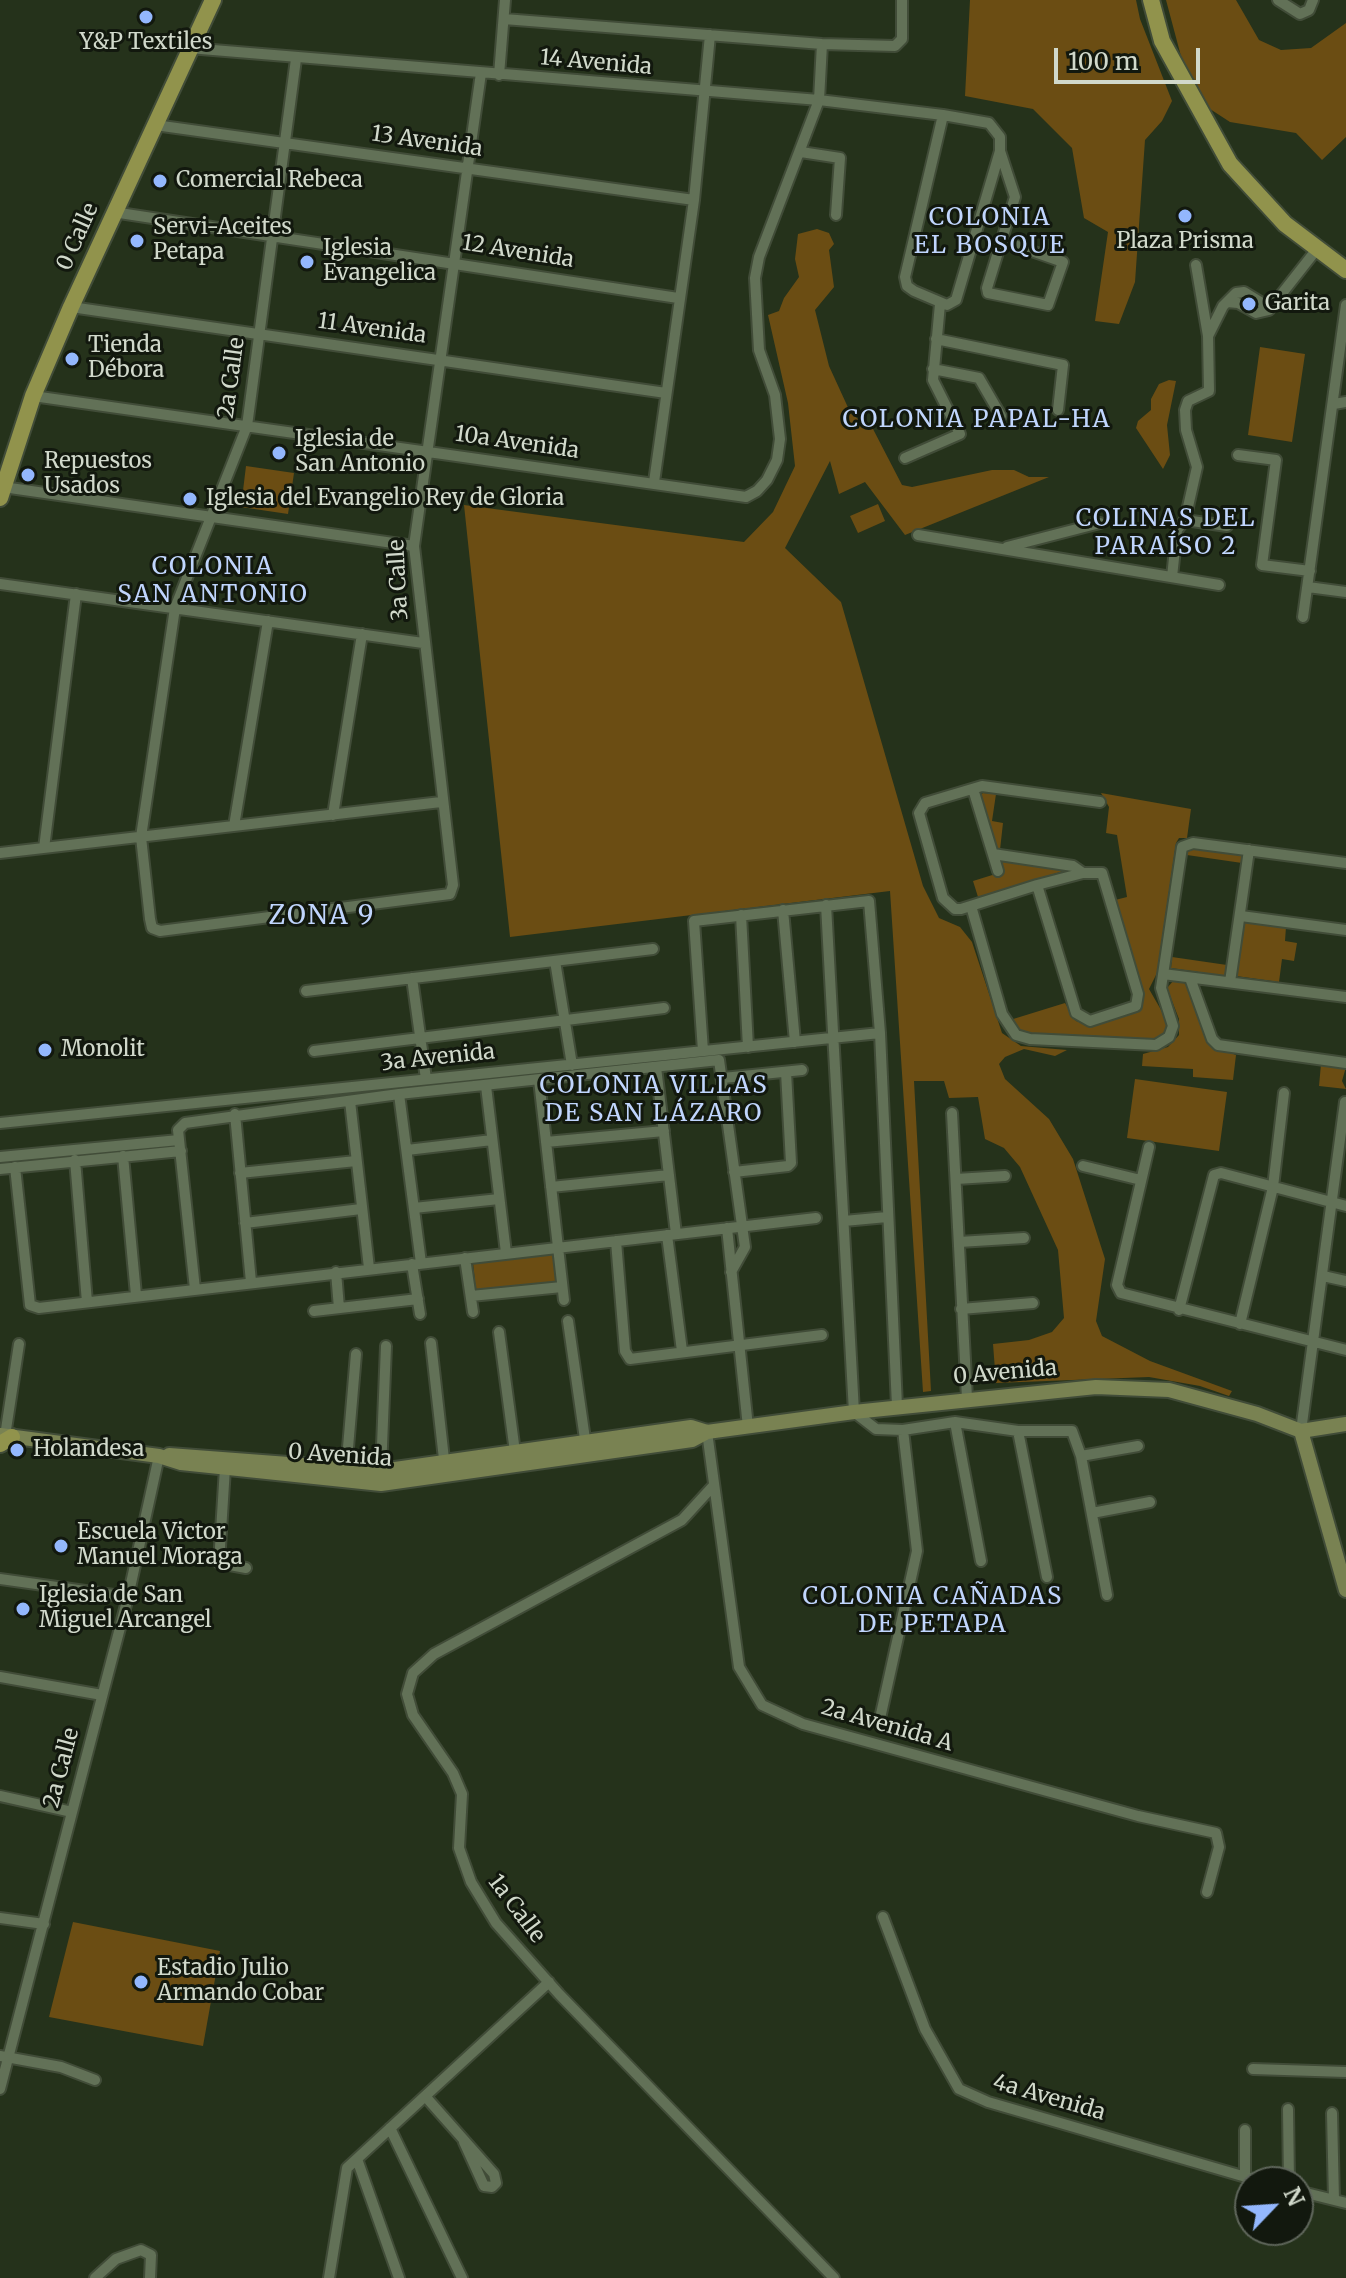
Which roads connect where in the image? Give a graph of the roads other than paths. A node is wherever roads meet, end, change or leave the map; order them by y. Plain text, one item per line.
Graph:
1 (213, 0) edge
2 (505, 0) edge
3 (902, 0) edge
4 (1151, 0) edge
5 (1278, 0) edge
6 (1313, 0) edge
7 (504, 19) junction
8 (710, 35) junction
9 (822, 44) junction
10 (189, 48) junction
11 (296, 59) junction
12 (481, 73) junction
13 (499, 75) junction
14 (706, 92) junction
15 (819, 100) junction
16 (943, 115) junction
17 (155, 125) junction
18 (286, 143) junction
19 (1000, 151) junction
20 (801, 152) junction
21 (468, 168) junction
22 (694, 200) junction
23 (113, 212) junction
24 (836, 215) dead end
25 (270, 237) junction
26 (1003, 241) junction
27 (1317, 249) junction
28 (453, 262) junction
29 (1196, 265) dead end
30 (1346, 270) edge
31 (1202, 294) junction
32 (678, 298) junction
33 (940, 304) junction
34 (1225, 304) junction
35 (1346, 305) edge
36 (71, 307) junction
37 (259, 332) junction
38 (1208, 336) junction
39 (936, 339) junction
40 (440, 359) junction
41 (933, 369) junction
42 (666, 393) junction
43 (33, 396) junction
44 (1346, 402) edge
45 (1334, 404) junction
46 (1058, 410) dead end
47 (1001, 416) dead end
48 (247, 426) junction
49 (426, 452) junction
50 (1238, 455) dead end
51 (905, 458) dead end
52 (654, 482) junction
53 (1, 492) edge
54 (209, 516) junction
55 (1185, 520) junction
56 (1100, 523) dead end
57 (1227, 526) dead end
58 (918, 535) dead end
59 (414, 546) junction
60 (1001, 548) junction
61 (1310, 571) junction
62 (1172, 577) junction
63 (0, 584) edge
64 (1219, 585) dead end
65 (1308, 587) junction
66 (1346, 592) edge
67 (76, 594) junction
68 (175, 608) junction
69 (1303, 617) dead end
70 (268, 621) junction
71 (362, 634) junction
72 (423, 643) junction
73 (973, 789) junction
74 (441, 802) junction
75 (1100, 802) dead end
76 (333, 815) junction
77 (234, 826) junction
78 (141, 837) junction
79 (44, 848) junction
80 (1249, 850) junction
81 (0, 853) edge
82 (993, 854) junction
83 (1346, 863) edge
84 (998, 871) dead end
85 (1083, 873) junction
86 (1037, 885) junction
87 (826, 905) junction
88 (971, 906) junction
89 (783, 910) junction
90 (741, 915) junction
91 (1241, 916) junction
92 (152, 928) joint
93 (1346, 930) edge
94 (653, 949) dead end
95 (555, 961) junction
96 (1163, 974) junction
97 (412, 978) junction
98 (1190, 978) junction
99 (1230, 982) junction
100 (306, 991) dead end
101 (1346, 997) edge
102 (664, 1008) dead end
103 (564, 1020) junction
104 (880, 1033) junction
105 (420, 1038) junction
106 (833, 1038) junction
107 (795, 1042) junction
108 (748, 1047) junction
109 (314, 1051) dead end
110 (703, 1051) junction
111 (1346, 1063) edge
112 (572, 1065) junction
113 (656, 1067) junction
114 (802, 1070) dead end
115 (786, 1072) junction
116 (723, 1078) junction
117 (426, 1079) junction
118 (539, 1080) junction
119 (486, 1086) junction
120 (1284, 1093) dead end
121 (399, 1094) junction
122 (350, 1101) junction
123 (1345, 1102) edge
124 (952, 1113) dead end
125 (235, 1114) junction
126 (0, 1123) edge
127 (1344, 1130) edge
128 (664, 1131) junction
129 (492, 1140) junction
130 (546, 1142) junction
131 (180, 1145) junction
132 (1149, 1147) dead end
133 (74, 1150) junction
134 (407, 1150) junction
135 (123, 1156) junction
136 (0, 1157) edge
137 (356, 1161) junction
138 (76, 1163) junction
139 (1083, 1166) dead end
140 (15, 1167) junction
141 (0, 1169) edge
142 (734, 1172) junction
143 (240, 1173) junction
144 (669, 1175) junction
145 (1005, 1176) dead end
146 (956, 1179) junction
147 (1141, 1180) junction
148 (551, 1187) junction
149 (1273, 1187) junction
150 (499, 1199) junction
151 (1333, 1203) junction
152 (1346, 1206) edge
153 (414, 1208) junction
154 (361, 1209) junction
155 (887, 1217) junction
156 (816, 1218) dead end
157 (844, 1221) junction
158 (245, 1223) junction
159 (741, 1226) junction
160 (727, 1228) junction
161 (671, 1234) junction
162 (1024, 1238) dead end
163 (616, 1241) junction
164 (959, 1242) junction
165 (558, 1247) junction
166 (506, 1253) junction
167 (465, 1258) junction
168 (417, 1263) junction
169 (369, 1268) junction
170 (336, 1272) junction
171 (731, 1272) junction
172 (1323, 1276) junction
173 (1346, 1281) edge
174 (251, 1282) junction
175 (562, 1287) junction
176 (195, 1289) junction
177 (136, 1295) junction
178 (471, 1296) junction
179 (418, 1299) junction
180 (564, 1300) dead end
181 (87, 1302) junction
182 (1033, 1303) dead end
183 (339, 1308) junction
184 (961, 1309) junction
185 (1179, 1310) junction
186 (314, 1311) dead end
187 (473, 1312) dead end
188 (420, 1314) dead end
189 (568, 1321) dead end
190 (1240, 1324) junction
191 (499, 1332) dead end
192 (822, 1335) dead end
193 (1313, 1342) junction
194 (431, 1343) dead end
195 (19, 1344) dead end
196 (738, 1345) junction
197 (386, 1346) dead end
198 (1346, 1350) edge
199 (682, 1351) junction
200 (356, 1354) dead end
201 (967, 1398) junction
202 (897, 1406) junction
203 (854, 1412) junction
204 (955, 1422) junction
205 (1346, 1424) edge
206 (748, 1427) junction
207 (903, 1430) junction
208 (1018, 1431) junction
209 (1301, 1431) junction
210 (707, 1432) junction
211 (4, 1438) edge
212 (1138, 1446) dead end
213 (586, 1449) junction
214 (515, 1452) junction
215 (159, 1456) junction
216 (1081, 1456) junction
217 (225, 1468) junction
218 (445, 1470) junction
219 (346, 1471) junction
220 (381, 1471) junction
221 (714, 1485) junction
222 (1150, 1502) dead end
223 (1092, 1513) junction
224 (981, 1561) dead end
225 (246, 1568) dead end
226 (1047, 1577) dead end
227 (0, 1579) edge
228 (1346, 1590) edge
229 (1107, 1595) dead end
230 (128, 1597) junction
231 (0, 1677) edge
232 (102, 1695) junction
233 (881, 1714) dead end
234 (0, 1796) edge
235 (72, 1812) junction
236 (1207, 1892) dead end
237 (883, 1917) dead end
238 (0, 1918) edge
239 (44, 1924) junction
240 (549, 1982) junction
241 (4, 2057) edge
242 (1253, 2069) dead end
243 (1346, 2072) edge
244 (95, 2080) dead end
245 (0, 2089) edge
246 (425, 2096) junction
247 (1288, 2109) dead end
248 (1332, 2113) dead end
249 (390, 2128) junction
250 (1245, 2130) dead end
251 (464, 2142) dead end
252 (357, 2159) junction
253 (1245, 2166) edge
254 (1289, 2166) edge
255 (1234, 2174) edge
256 (1314, 2195) edge
257 (1334, 2200) junction
258 (1346, 2203) edge
259 (95, 2278) edge
260 (150, 2278) edge
261 (329, 2278) edge
262 (399, 2278) edge
263 (462, 2278) edge
264 (834, 2278) edge

1 - 10 main road, 0 Calle
2 - 7 street
3 - 9 street
4 - 27 main road
5 - 6 street
7 - 8 street
7 - 13 street
8 - 9 street
8 - 14 street
9 - 15 street
10 - 11 street, 14 Avenida
10 - 17 main road, 0 Calle
11 - 12 street, 14 Avenida
11 - 18 street, 2a Calle
12 - 13 street, 14 Avenida
12 - 21 street, 3a Calle
13 - 14 street, 14 Avenida
14 - 15 street, 14 Avenida
14 - 22 street
15 - 16 street, 14 Avenida
15 - 20 street
16 - 19 street, 14 Avenida
16 - 33 street
17 - 18 street, 13 Avenida
17 - 23 main road, 0 Calle
18 - 21 street, 13 Avenida
18 - 25 street, 2a Calle
19 - 26 street
19 - 33 street
20 - 24 street
20 - 52 street, 10a Avenida
21 - 22 street, 13 Avenida
21 - 28 street, 3a Calle
22 - 32 street
23 - 25 street, 12 Avenida
23 - 36 main road, 0 Calle
25 - 28 street, 12 Avenida
25 - 37 street, 2a Calle
26 - 26 street
27 - 30 main road
27 - 34 street
28 - 32 street, 12 Avenida
28 - 40 street, 3a Calle
29 - 31 street
31 - 34 street
31 - 38 street
32 - 42 street
33 - 39 street
34 - 38 street
35 - 45 street
36 - 37 street, 11 Avenida
36 - 43 main road, 0 Calle
37 - 40 street, 11 Avenida
37 - 48 street, 2a Calle
38 - 55 street
39 - 41 street
39 - 46 street
40 - 42 street, 11 Avenida
40 - 49 street, 3a Calle
41 - 47 street
41 - 51 street
42 - 52 street
43 - 48 street, 10a Avenida
43 - 53 main road, 0 Calle
44 - 45 street
45 - 61 street
48 - 49 street, 10a Avenida
48 - 54 street, 2a Calle
49 - 52 street, 10a Avenida
49 - 59 street, 3a Calle
50 - 61 street
53 - 54 street
54 - 59 street
54 - 68 street, 2a Calle
55 - 57 street
55 - 62 street
56 - 60 street
58 - 60 street
59 - 72 street, 3a Calle
60 - 62 street
61 - 65 street
62 - 64 street
63 - 67 street
65 - 66 street
65 - 69 street
67 - 68 street
67 - 79 street
68 - 70 street
68 - 78 street, 2a Calle
70 - 71 street
70 - 77 street
71 - 72 street
71 - 76 street
72 - 74 street, 3a Calle
73 - 75 street
73 - 82 street
73 - 88 street
74 - 76 street
74 - 92 street, 3a Calle
76 - 77 street
77 - 78 street
78 - 79 street
78 - 92 street, 2a Calle
79 - 81 street
80 - 83 street
80 - 91 street
80 - 96 street
82 - 84 street
82 - 85 street
85 - 86 street
85 - 86 street
86 - 88 street
87 - 89 street
87 - 104 street
87 - 106 street
88 - 96 street
89 - 90 street
89 - 107 street
90 - 108 street
90 - 110 street
91 - 93 street
91 - 99 street
94 - 95 street
95 - 97 street
95 - 103 street
96 - 98 street
97 - 100 street
97 - 105 street
98 - 99 street
98 - 111 street
99 - 101 street
102 - 103 street
103 - 105 street
103 - 112 street
104 - 106 street, 3a Avenida
104 - 155 street
105 - 109 street
105 - 117 street
106 - 107 street, 3a Avenida
106 - 157 street
107 - 108 street, 3a Avenida
108 - 110 street, 3a Avenida
110 - 112 street, 3a Avenida
112 - 117 street, 3a Avenida
113 - 116 street
113 - 118 street
113 - 128 street
114 - 115 street
115 - 116 street
115 - 142 street
116 - 142 street
117 - 126 street, 3a Avenida
118 - 119 street
118 - 130 street
119 - 121 street
119 - 129 street
120 - 149 street
121 - 122 street
121 - 134 street
122 - 125 street
122 - 137 street
123 - 127 street
124 - 146 street
125 - 131 street
125 - 143 street
127 - 151 street
128 - 130 street
128 - 144 street
129 - 134 street
129 - 150 street
130 - 148 street
131 - 133 street
131 - 135 street
131 - 176 street
132 - 147 street
133 - 136 street
133 - 138 street
134 - 153 street
135 - 138 street
135 - 177 street
137 - 143 street
137 - 154 street
138 - 140 street
138 - 181 street
139 - 147 street
140 - 141 street
140 - 181 street
142 - 159 street
143 - 158 street
144 - 148 street
144 - 161 street
145 - 146 street
146 - 164 street
147 - 185 street
148 - 165 street
149 - 151 street
149 - 185 street
149 - 190 street
150 - 153 street
150 - 166 street
151 - 152 street
151 - 172 street
153 - 168 street
154 - 158 street
154 - 169 street
155 - 157 street
155 - 202 street
156 - 159 street
157 - 203 street
158 - 174 street
159 - 160 street
159 - 171 street
160 - 161 street
160 - 171 street
161 - 163 street
161 - 199 street
162 - 164 street
163 - 165 street
163 - 199 street
164 - 184 street
165 - 166 street
165 - 175 street
166 - 167 street
167 - 168 street
167 - 178 street
168 - 169 street
168 - 179 street
169 - 170 street
170 - 174 street
170 - 183 street
171 - 196 street
172 - 173 street
172 - 193 street
174 - 176 street
175 - 178 street
175 - 180 street
176 - 177 street
177 - 181 street
178 - 187 street
179 - 183 street
179 - 188 street
182 - 184 street
183 - 186 street
184 - 201 street
185 - 190 street
189 - 213 street
190 - 193 street
191 - 214 street
192 - 196 street
193 - 198 street
193 - 209 street
194 - 218 street
195 - 211 street
196 - 199 street
196 - 206 street
197 - 220 street
200 - 219 street
201 - 202 main road, 0 Avenida
201 - 209 main road, 0 Avenida
202 - 203 main road, 0 Avenida
203 - 206 main road, 0 Avenida
203 - 207 street
204 - 207 street
204 - 208 street
204 - 224 street
205 - 209 main road
206 - 210 main road, 0 Avenida
207 - 233 street
208 - 216 street
208 - 226 street
209 - 228 main road
210 - 213 main road, 0 Avenida
210 - 221 street, 2a Avenida A
211 - 215 main road, 0 Avenida
212 - 216 street
213 - 214 main road, 0 Avenida
213 - 218 main road, 0 Avenida
214 - 218 main road, 0 Avenida
215 - 217 main road, 0 Avenida
215 - 219 main road, 0 Avenida
215 - 230 street, 2a Calle
216 - 223 street
217 - 218 main road, 0 Avenida
217 - 225 street
218 - 220 main road, 0 Avenida
219 - 220 main road, 0 Avenida
221 - 236 street, 2a Avenida A
221 - 240 street, 1a Calle
222 - 223 street
223 - 229 street
227 - 230 street
230 - 232 street, 2a Calle
231 - 232 street
232 - 235 street, 2a Calle
234 - 235 street
235 - 239 street, 2a Calle
237 - 255 street, 4a Avenida
238 - 239 street
239 - 241 street, 2a Calle
240 - 246 street
240 - 264 street, 1a Calle
241 - 244 street
241 - 245 street, 2a Calle
242 - 243 street
246 - 249 street
246 - 251 street
247 - 254 street
248 - 257 street
249 - 252 street
249 - 263 street
250 - 253 street
252 - 261 street
252 - 262 street
256 - 257 street
257 - 258 street
259 - 260 street

